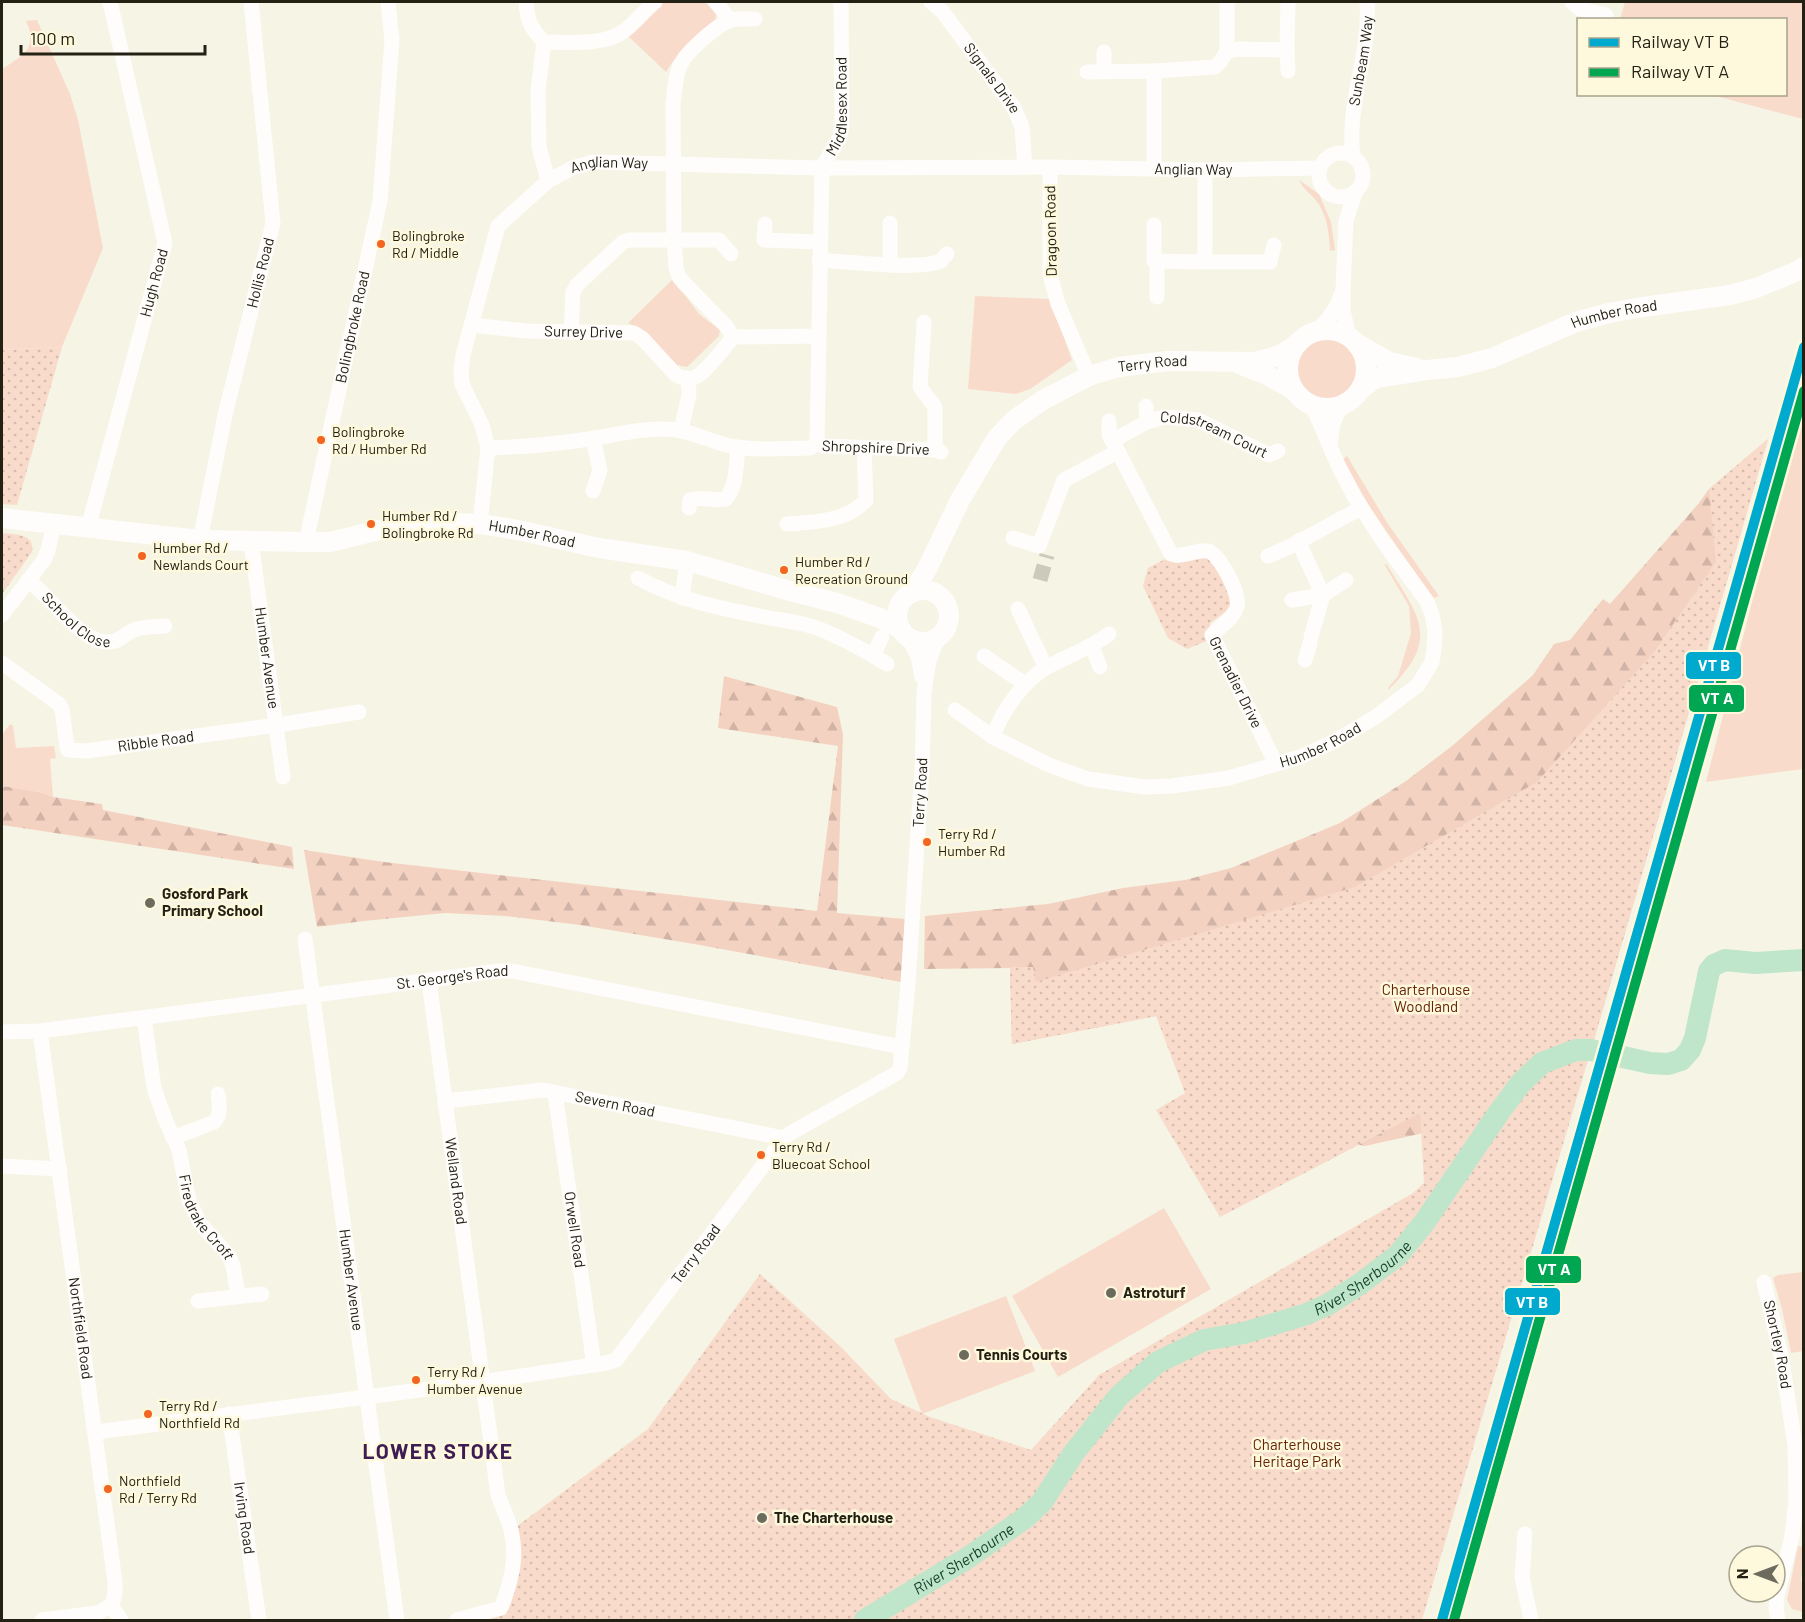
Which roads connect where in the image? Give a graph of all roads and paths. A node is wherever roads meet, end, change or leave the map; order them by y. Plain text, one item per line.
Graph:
1 (110, 2) edge
2 (251, 2) edge
3 (388, 2) edge
4 (526, 2) edge
5 (655, 2) edge
6 (716, 2) edge
7 (841, 2) edge
8 (1227, 2) edge
9 (1288, 2) edge
10 (1366, 2) edge
11 (1572, 2) edge
12 (942, 5) edge
13 (1605, 18) edge
14 (755, 19) dead end
15 (730, 20) junction
16 (544, 42) junction
17 (1287, 50) junction
18 (1227, 51) junction
19 (1104, 52) dead end
20 (1154, 70) junction
21 (1104, 71) junction
22 (1288, 71) dead end
23 (1087, 72) dead end
24 (1352, 119) junction
25 (1331, 155) junction
26 (1353, 156) junction
27 (673, 163) junction
28 (1025, 167) junction
29 (1050, 167) junction
30 (822, 168) junction
31 (1066, 168) joint
32 (1154, 168) junction
33 (1320, 168) junction
34 (1204, 170) junction
35 (548, 181) junction
36 (1355, 193) junction
37 (1331, 195) junction
38 (890, 223) dead end
39 (765, 224) dead end
40 (1154, 225) dead end
41 (1345, 234) junction
42 (674, 240) junction
43 (820, 242) junction
44 (1274, 246) dead end
45 (731, 254) dead end
46 (947, 254) dead end
47 (819, 260) junction
48 (1157, 262) junction
49 (1205, 262) junction
50 (891, 264) junction
51 (1803, 267) edge
52 (1343, 290) junction
53 (1157, 297) dead end
54 (924, 322) dead end
55 (472, 325) junction
56 (571, 332) junction
57 (818, 336) junction
58 (733, 337) junction
59 (1306, 338) junction
60 (1353, 340) junction
61 (1233, 363) junction
62 (1427, 370) junction
63 (1089, 376) junction
64 (688, 378) junction
65 (1361, 389) junction
66 (1294, 390) junction
67 (1309, 404) junction
68 (1146, 406) dead end
69 (1341, 406) junction
70 (1109, 422) dead end
71 (1148, 422) junction
72 (681, 430) junction
73 (593, 438) junction
74 (817, 444) junction
75 (1330, 445) junction
76 (1115, 446) junction
77 (488, 448) junction
78 (738, 448) junction
79 (864, 448) junction
80 (1278, 451) dead end
81 (592, 491) dead end
82 (688, 508) dead end
83 (1361, 508) junction
84 (2, 518) edge
85 (54, 524) junction
86 (480, 524) junction
87 (787, 524) dead end
88 (88, 528) junction
89 (1013, 538) dead end
90 (200, 540) junction
91 (251, 541) junction
92 (1298, 542) junction
93 (306, 543) junction
94 (941, 543) junction
95 (1268, 556) dead end
96 (687, 561) junction
97 (638, 578) dead end
98 (28, 580) junction
99 (1346, 580) dead end
100 (1323, 595) junction
101 (939, 596) junction
102 (906, 597) junction
103 (682, 598) junction
104 (1292, 600) dead end
105 (837, 603) junction
106 (1018, 609) dead end
107 (2, 615) edge
108 (165, 626) dead end
109 (905, 633) junction
110 (1109, 634) dead end
111 (882, 637) dead end
112 (938, 637) junction
113 (1092, 646) junction
114 (873, 655) junction
115 (984, 656) dead end
116 (1305, 660) dead end
117 (2, 663) edge
118 (887, 664) dead end
119 (1100, 667) dead end
120 (1046, 668) junction
121 (1025, 684) junction
122 (924, 692) junction
123 (955, 710) dead end
124 (360, 712) dead end
125 (277, 725) junction
126 (993, 737) junction
127 (1276, 764) junction
128 (283, 777) dead end
129 (305, 939) dead end
130 (429, 981) junction
131 (313, 997) junction
132 (144, 1018) junction
133 (40, 1031) junction
134 (2, 1032) edge
135 (902, 1047) junction
136 (555, 1093) junction
137 (218, 1094) dead end
138 (445, 1101) junction
139 (174, 1138) junction
140 (784, 1138) junction
141 (2, 1166) edge
142 (60, 1169) junction
143 (1764, 1282) dead end
144 (262, 1294) dead end
145 (237, 1296) junction
146 (198, 1301) dead end
147 (594, 1365) junction
148 (482, 1382) junction
149 (366, 1396) junction
150 (229, 1414) junction
151 (96, 1432) junction
152 (1799, 1444) edge
153 (1525, 1534) dead end
154 (111, 1605) junction
155 (42, 1620) edge
156 (121, 1620) edge
157 (259, 1620) edge
158 (397, 1620) edge
159 (457, 1620) edge
160 (1531, 1620) edge
161 (1778, 1620) edge

1 - 88 street, Hugh Road
2 - 90 street, Hollis Road
3 - 93 street, Bolingbroke Road
4 - 16 street
5 - 16 street
6 - 15 street
7 - 30 street, Middlesex Road
8 - 18 street
9 - 17 street
10 - 24 street, Sunbeam Way
11 - 13 street
12 - 28 street, Signals Drive
14 - 15 street
15 - 27 street
16 - 35 street
17 - 18 street
17 - 22 street
18 - 20 street
19 - 21 street
20 - 21 street
20 - 32 street
21 - 23 street
24 - 25 street, Sunbeam Way
24 - 26 street, Sunbeam Way
25 - 26 street
25 - 33 street
26 - 36 street
27 - 30 street, Anglian Way
27 - 35 street, Anglian Way
27 - 42 street
28 - 29 street, Anglian Way
28 - 30 street, Anglian Way
29 - 31 street, Dragoon Road
29 - 63 street, Dragoon Road
30 - 43 street, Middlesex Road
31 - 32 street, Anglian Way
32 - 34 street, Anglian Way
33 - 34 street, Anglian Way
33 - 37 street
34 - 49 street
35 - 55 street, Anglian Way
36 - 37 street
36 - 41 street
37 - 41 street
38 - 50 street
39 - 43 street
40 - 48 street
41 - 52 street
42 - 45 street
42 - 56 street
42 - 58 street
43 - 47 street, Middlesex Road
44 - 49 street
46 - 50 street
47 - 50 street
47 - 57 street, Middlesex Road
48 - 49 street
48 - 53 street
51 - 62 main road, Humber Road
52 - 59 street
52 - 60 street
54 - 79 street, Shropshire Drive
55 - 56 street, Surrey Drive
55 - 77 street, Anglian Way
56 - 64 street, Surrey Drive
57 - 58 street
57 - 74 street, Middlesex Road
58 - 64 street
59 - 60 main road
59 - 61 main road, Terry Road
59 - 66 main road
60 - 62 main road, Humber Road
60 - 65 main road
61 - 63 main road, Terry Road
61 - 66 main road, Terry Road
62 - 65 main road, Humber Road
63 - 94 main road, Terry Road
64 - 72 street
65 - 69 main road
66 - 67 main road
67 - 69 main road
67 - 75 street, Humber Road
68 - 71 street, Coldstream Court
69 - 75 street
70 - 76 street, Grenadier Drive
71 - 76 street, Coldstream Court
71 - 80 street, Coldstream Court
72 - 73 street, Shropshire Drive
72 - 78 street, Shropshire Drive
73 - 77 street, Shropshire Drive
73 - 81 street
74 - 78 street, Shropshire Drive
74 - 79 street, Shropshire Drive
75 - 83 street, Humber Road
76 - 89 street, Coldstream Court
76 - 127 street, Grenadier Drive
77 - 86 street, Anglian Way
78 - 82 street
79 - 87 street
83 - 92 street
83 - 127 street, Humber Road
84 - 85 main road, Humber Road
85 - 88 main road, Humber Road
85 - 98 street
86 - 93 main road, Humber Road
86 - 96 main road, Humber Road
88 - 90 main road, Humber Road
90 - 91 main road, Humber Road
91 - 93 main road, Humber Road
91 - 125 street, Humber Avenue
92 - 95 street
92 - 100 street
94 - 101 main road, Terry Road
94 - 102 main road, Terry Road
96 - 103 street
96 - 105 main road, Humber Road
97 - 103 street
98 - 107 street
98 - 108 street, School Close
99 - 100 street
100 - 104 street
100 - 116 street
101 - 102 main road
101 - 112 main road
102 - 105 main road, Humber Road
102 - 109 main road
103 - 114 street
105 - 109 main road, Humber Road
106 - 120 street
109 - 112 main road
109 - 122 street, Terry Road
110 - 113 street
111 - 114 street
112 - 122 street, Terry Road
113 - 119 street
113 - 120 street
114 - 118 street
115 - 121 street
117 - 125 street, Ribble Road
120 - 121 street
121 - 126 street
122 - 135 street, Terry Road
123 - 126 street, Humber Road
124 - 125 street, Ribble Road
125 - 128 street, Humber Avenue
126 - 127 street, Humber Road
129 - 131 street, Humber Avenue
130 - 131 street, St. George's Road
130 - 135 street, St. George's Road
130 - 138 street, Welland Road
131 - 132 street, St. George's Road
131 - 149 street, Humber Avenue
132 - 133 street, St. George's Road
132 - 139 street, Firedrake Croft
133 - 134 street, St. George's Road
133 - 142 street, Northfield Road
135 - 140 street, Terry Road
136 - 138 street, Severn Road
136 - 140 street, Severn Road
136 - 147 street, Orwell Road
137 - 139 street
138 - 148 street, Welland Road
139 - 145 street, Firedrake Croft
140 - 147 street, Terry Road
141 - 142 street
142 - 151 street, Northfield Road
143 - 152 street, Shortley Road
144 - 145 street
145 - 146 street
147 - 148 street, Terry Road
148 - 149 street, Terry Road
148 - 159 street, Welland Road
149 - 150 street, Terry Road
149 - 158 street, Humber Avenue
150 - 151 street, Terry Road
150 - 157 street, Irving Road
151 - 154 street, Northfield Road
152 - 161 street, Shortley Road
153 - 160 street
154 - 155 street
154 - 156 street

